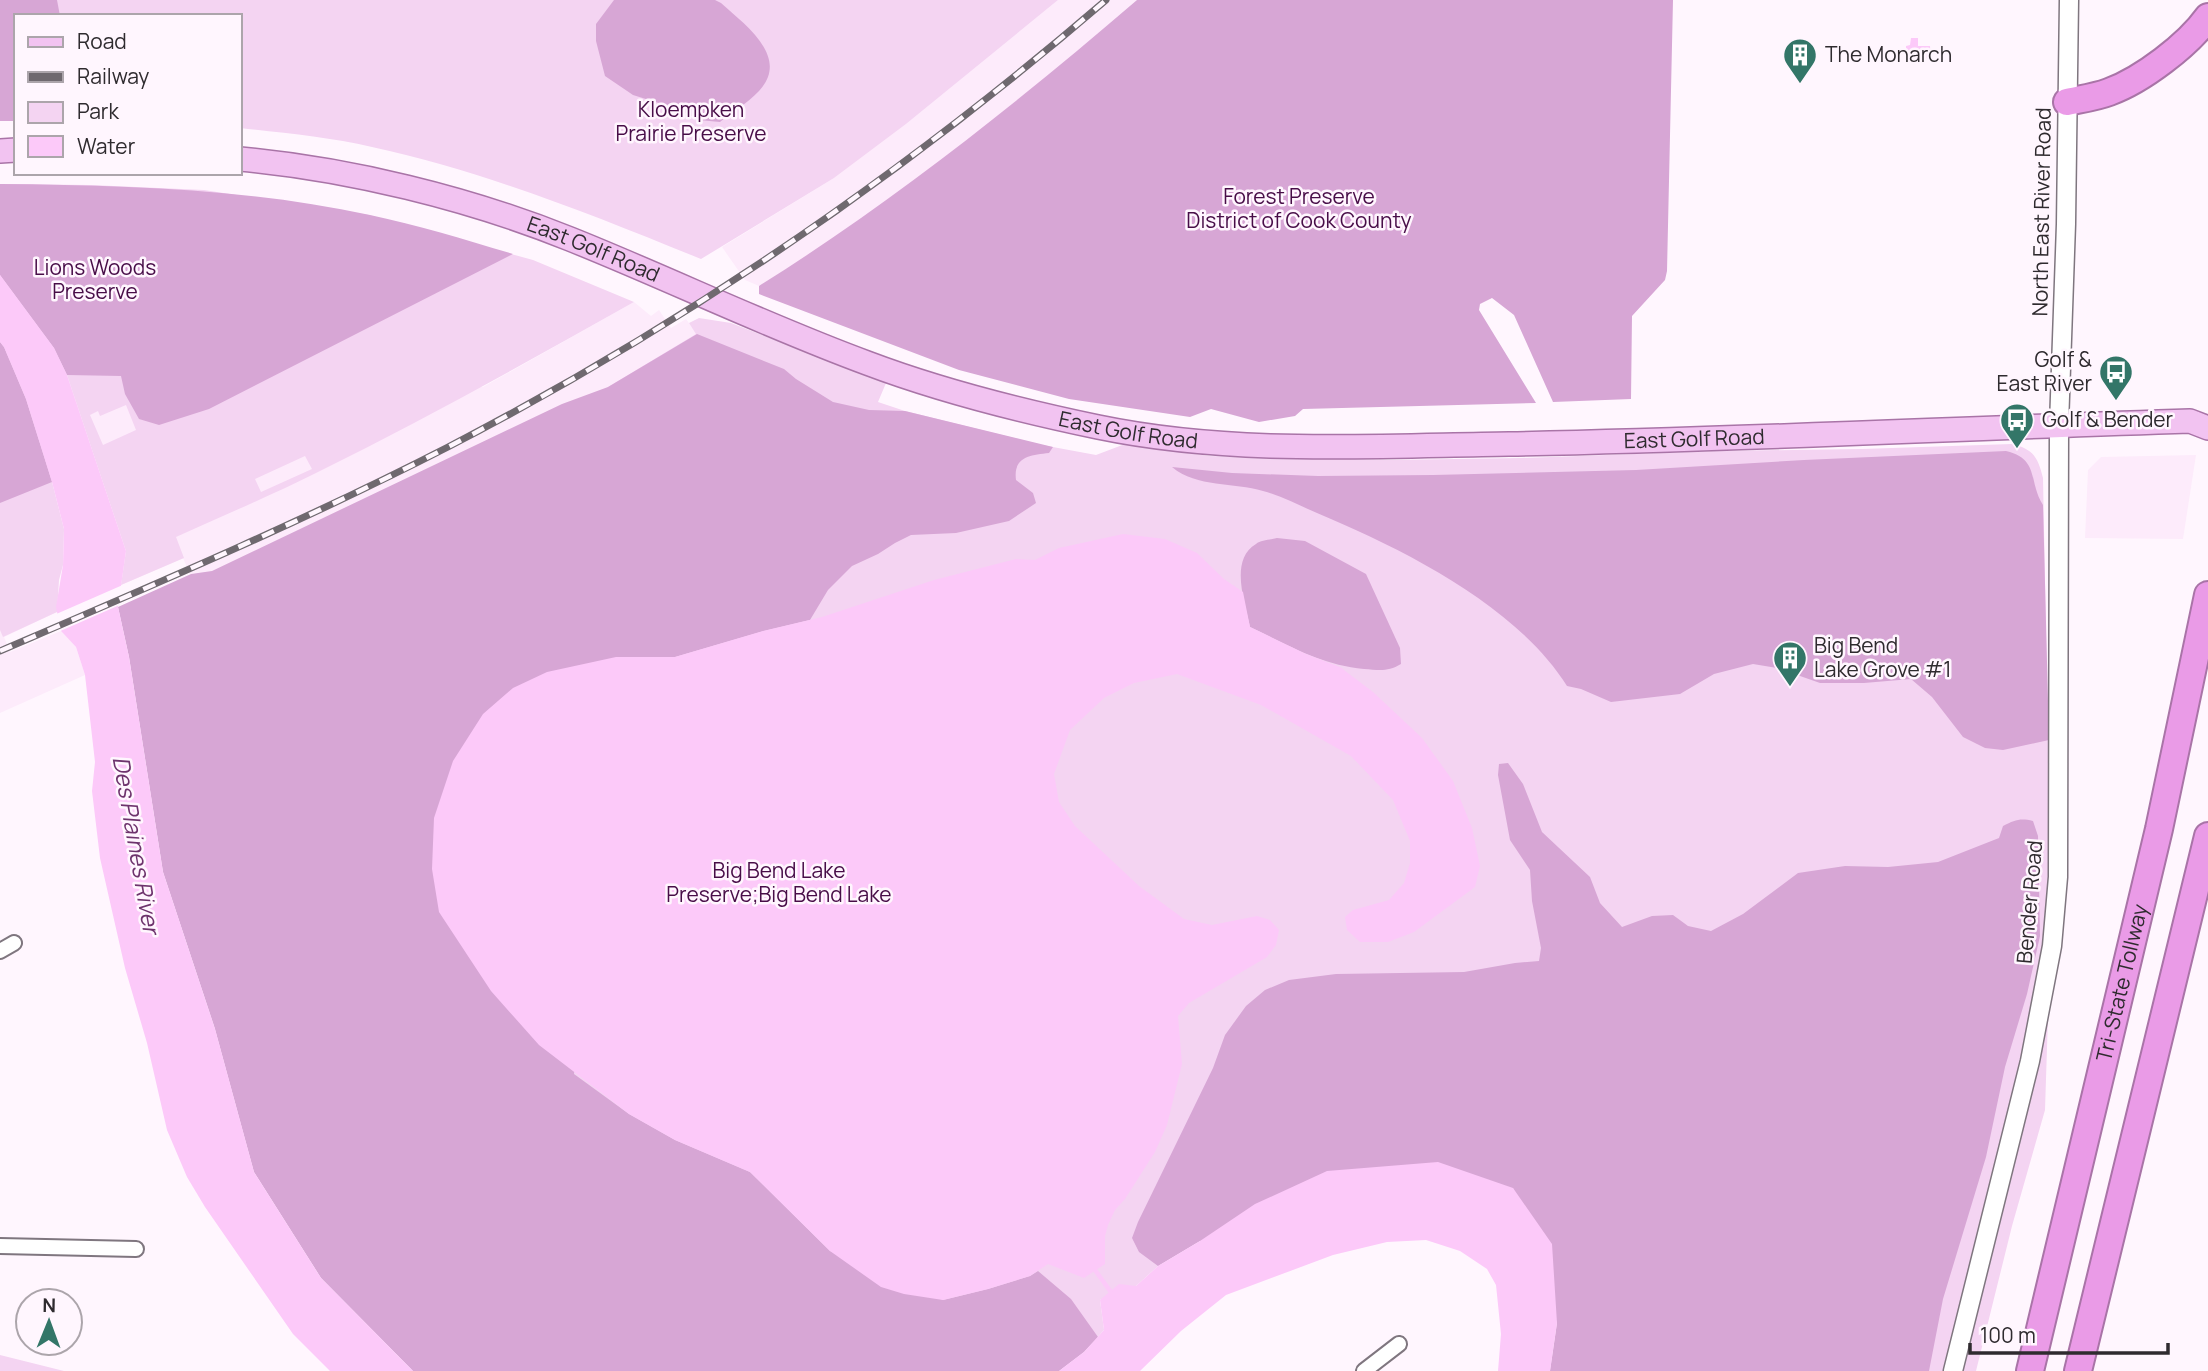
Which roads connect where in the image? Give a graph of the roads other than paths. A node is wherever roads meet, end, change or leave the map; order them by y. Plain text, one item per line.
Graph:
1 (2070, 0) edge
2 (2208, 17) edge
3 (2067, 102) junction
4 (242, 159) edge
5 (2202, 421) edge
6 (2059, 425) junction
7 (2208, 594) edge
8 (2208, 836) edge
9 (14, 943) dead end
10 (0, 951) edge
11 (0, 1246) edge
12 (136, 1250) dead end
13 (1399, 1344) dead end
14 (1364, 1371) edge
15 (1953, 1371) edge
16 (2030, 1371) edge
17 (2078, 1371) edge

1 - 3 street, North East River Road
2 - 3 highway
3 - 6 street, North East River Road
4 - 6 main road, East Golf Road
5 - 6 main road, East Golf Road
6 - 15 street, Bender Road
7 - 16 highway, Tri-State Tollway
8 - 17 highway
9 - 10 street
11 - 12 street
13 - 14 street

